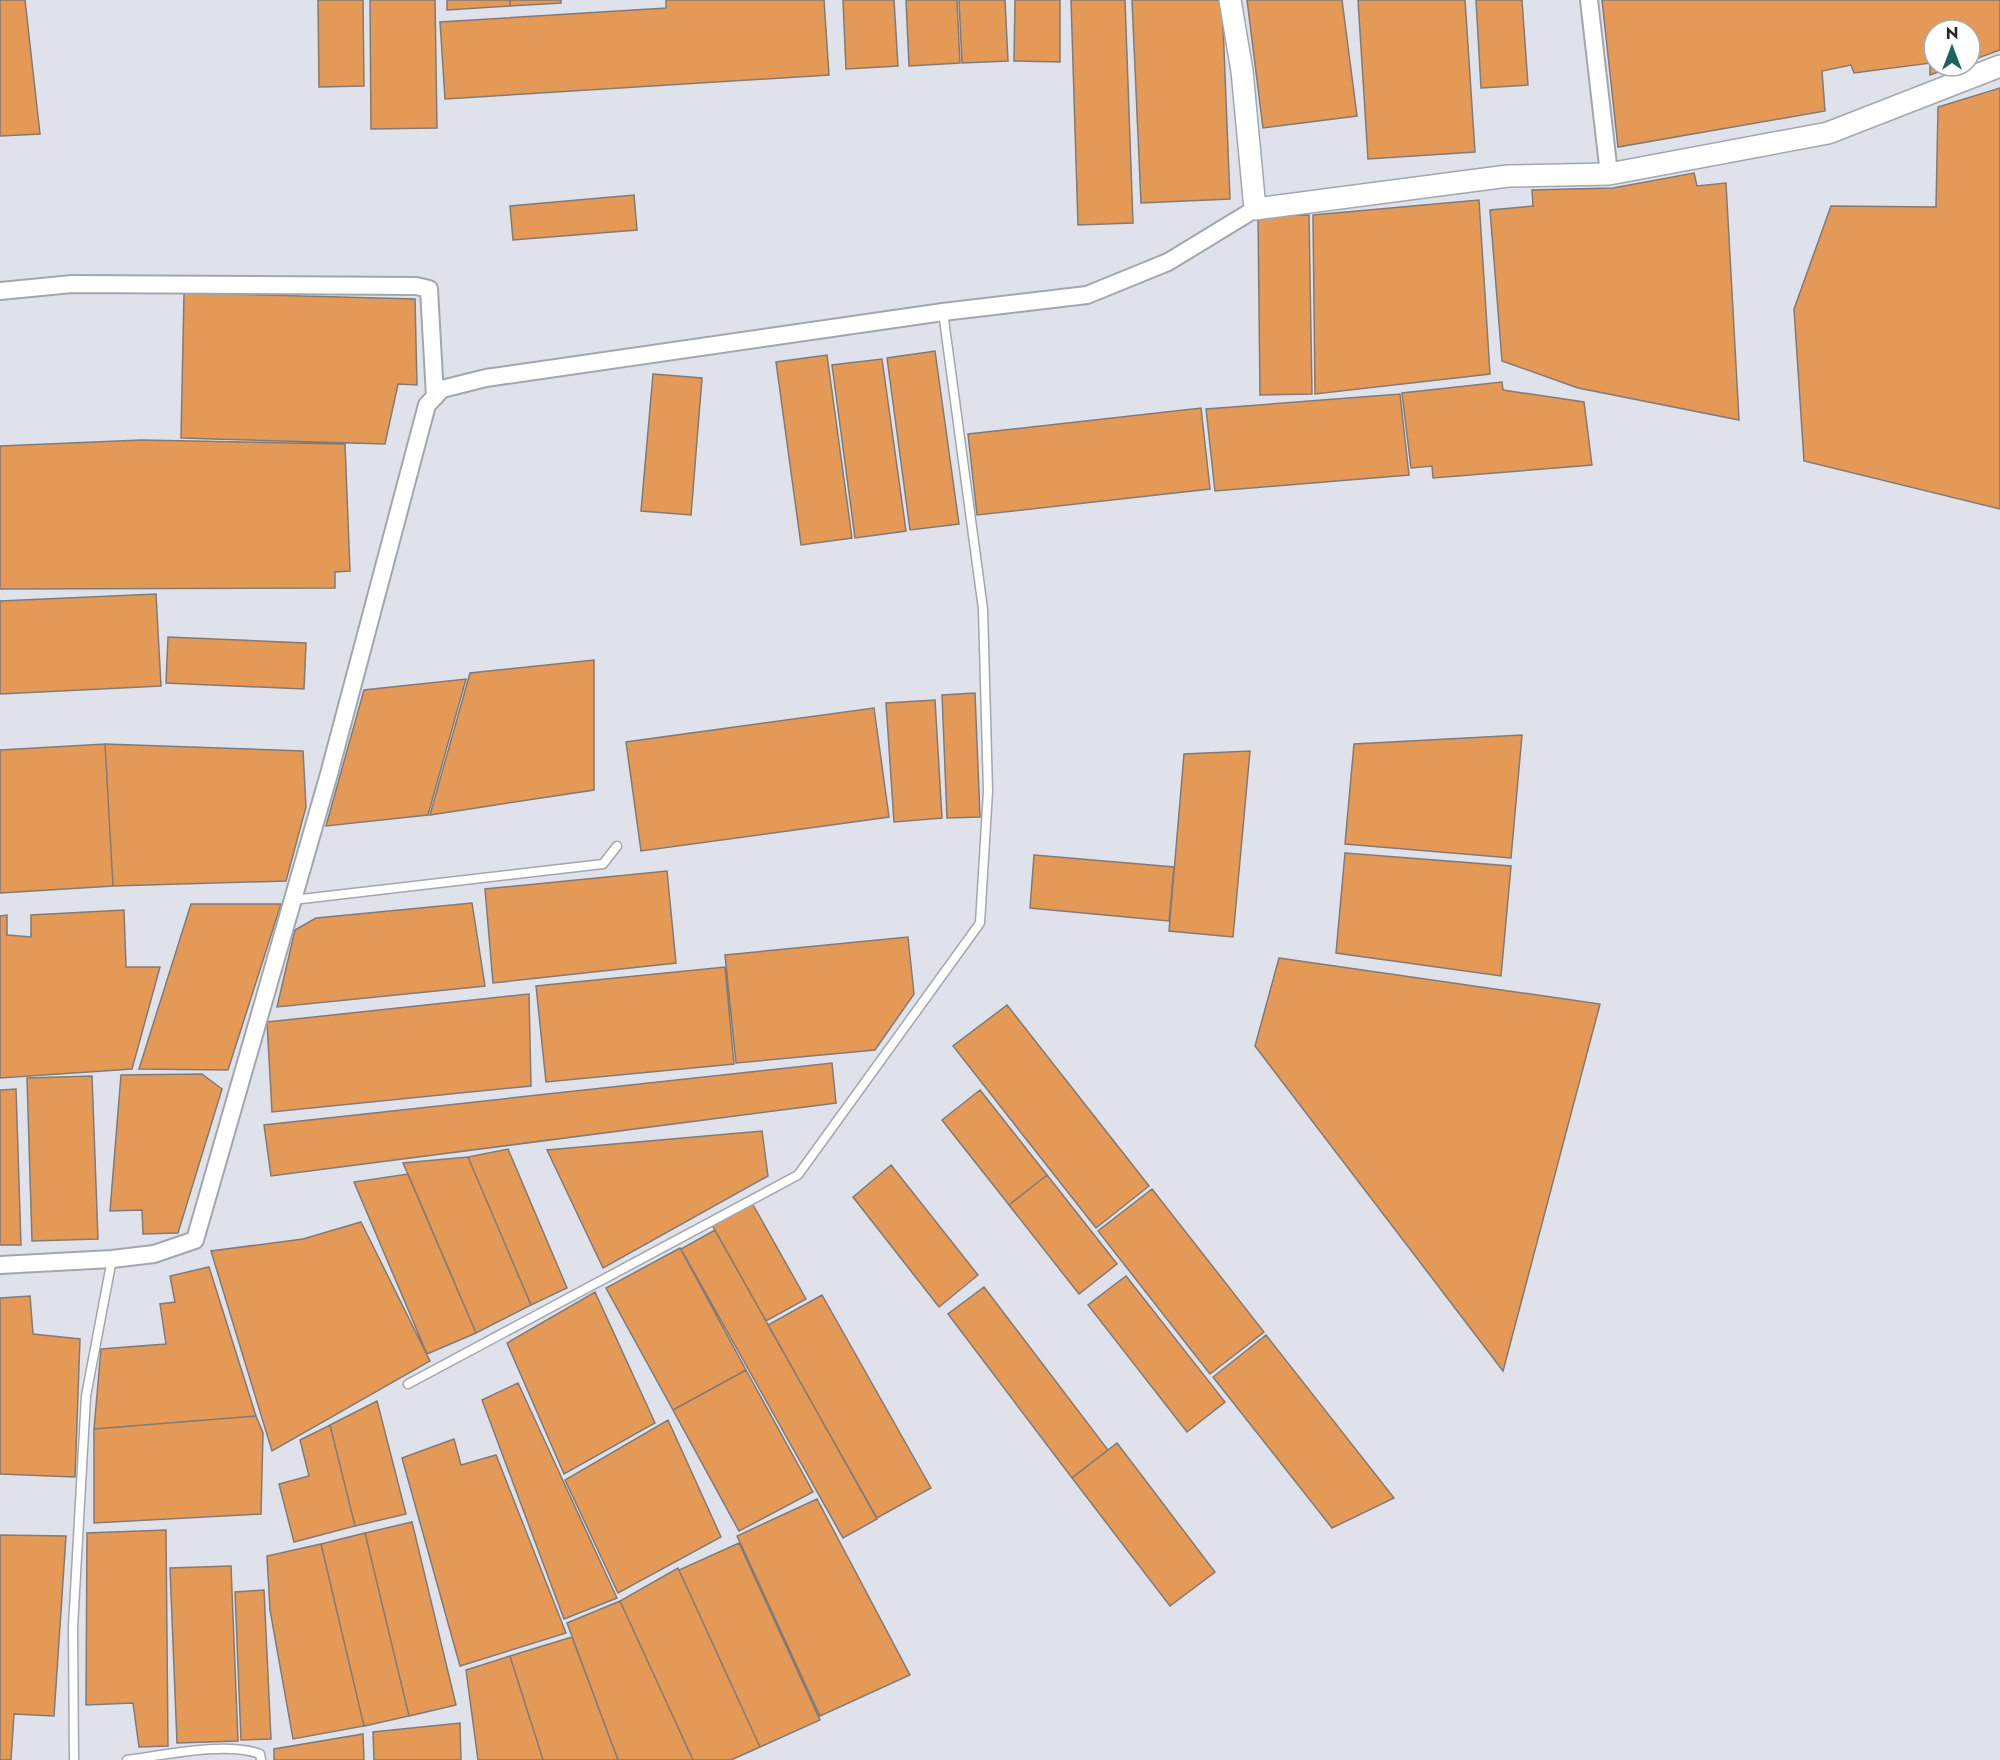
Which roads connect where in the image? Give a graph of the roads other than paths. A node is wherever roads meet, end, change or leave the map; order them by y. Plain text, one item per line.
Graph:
1 (1230, 0) edge
2 (1589, 0) edge
3 (2000, 66) edge
4 (1609, 174) junction
5 (1255, 209) junction
6 (0, 291) edge
7 (943, 312) junction
8 (435, 397) junction
9 (617, 846) dead end
10 (293, 900) junction
11 (112, 1259) junction
12 (0, 1265) edge
13 (408, 1383) dead end
14 (74, 1760) edge
15 (127, 1760) edge
16 (261, 1760) edge

1 - 5 street
2 - 4 street
3 - 4 street
4 - 5 street
5 - 7 street
6 - 8 street
7 - 8 street
7 - 13 lane
8 - 10 street
9 - 10 lane
10 - 11 street
11 - 12 street
11 - 14 lane
15 - 16 lane

